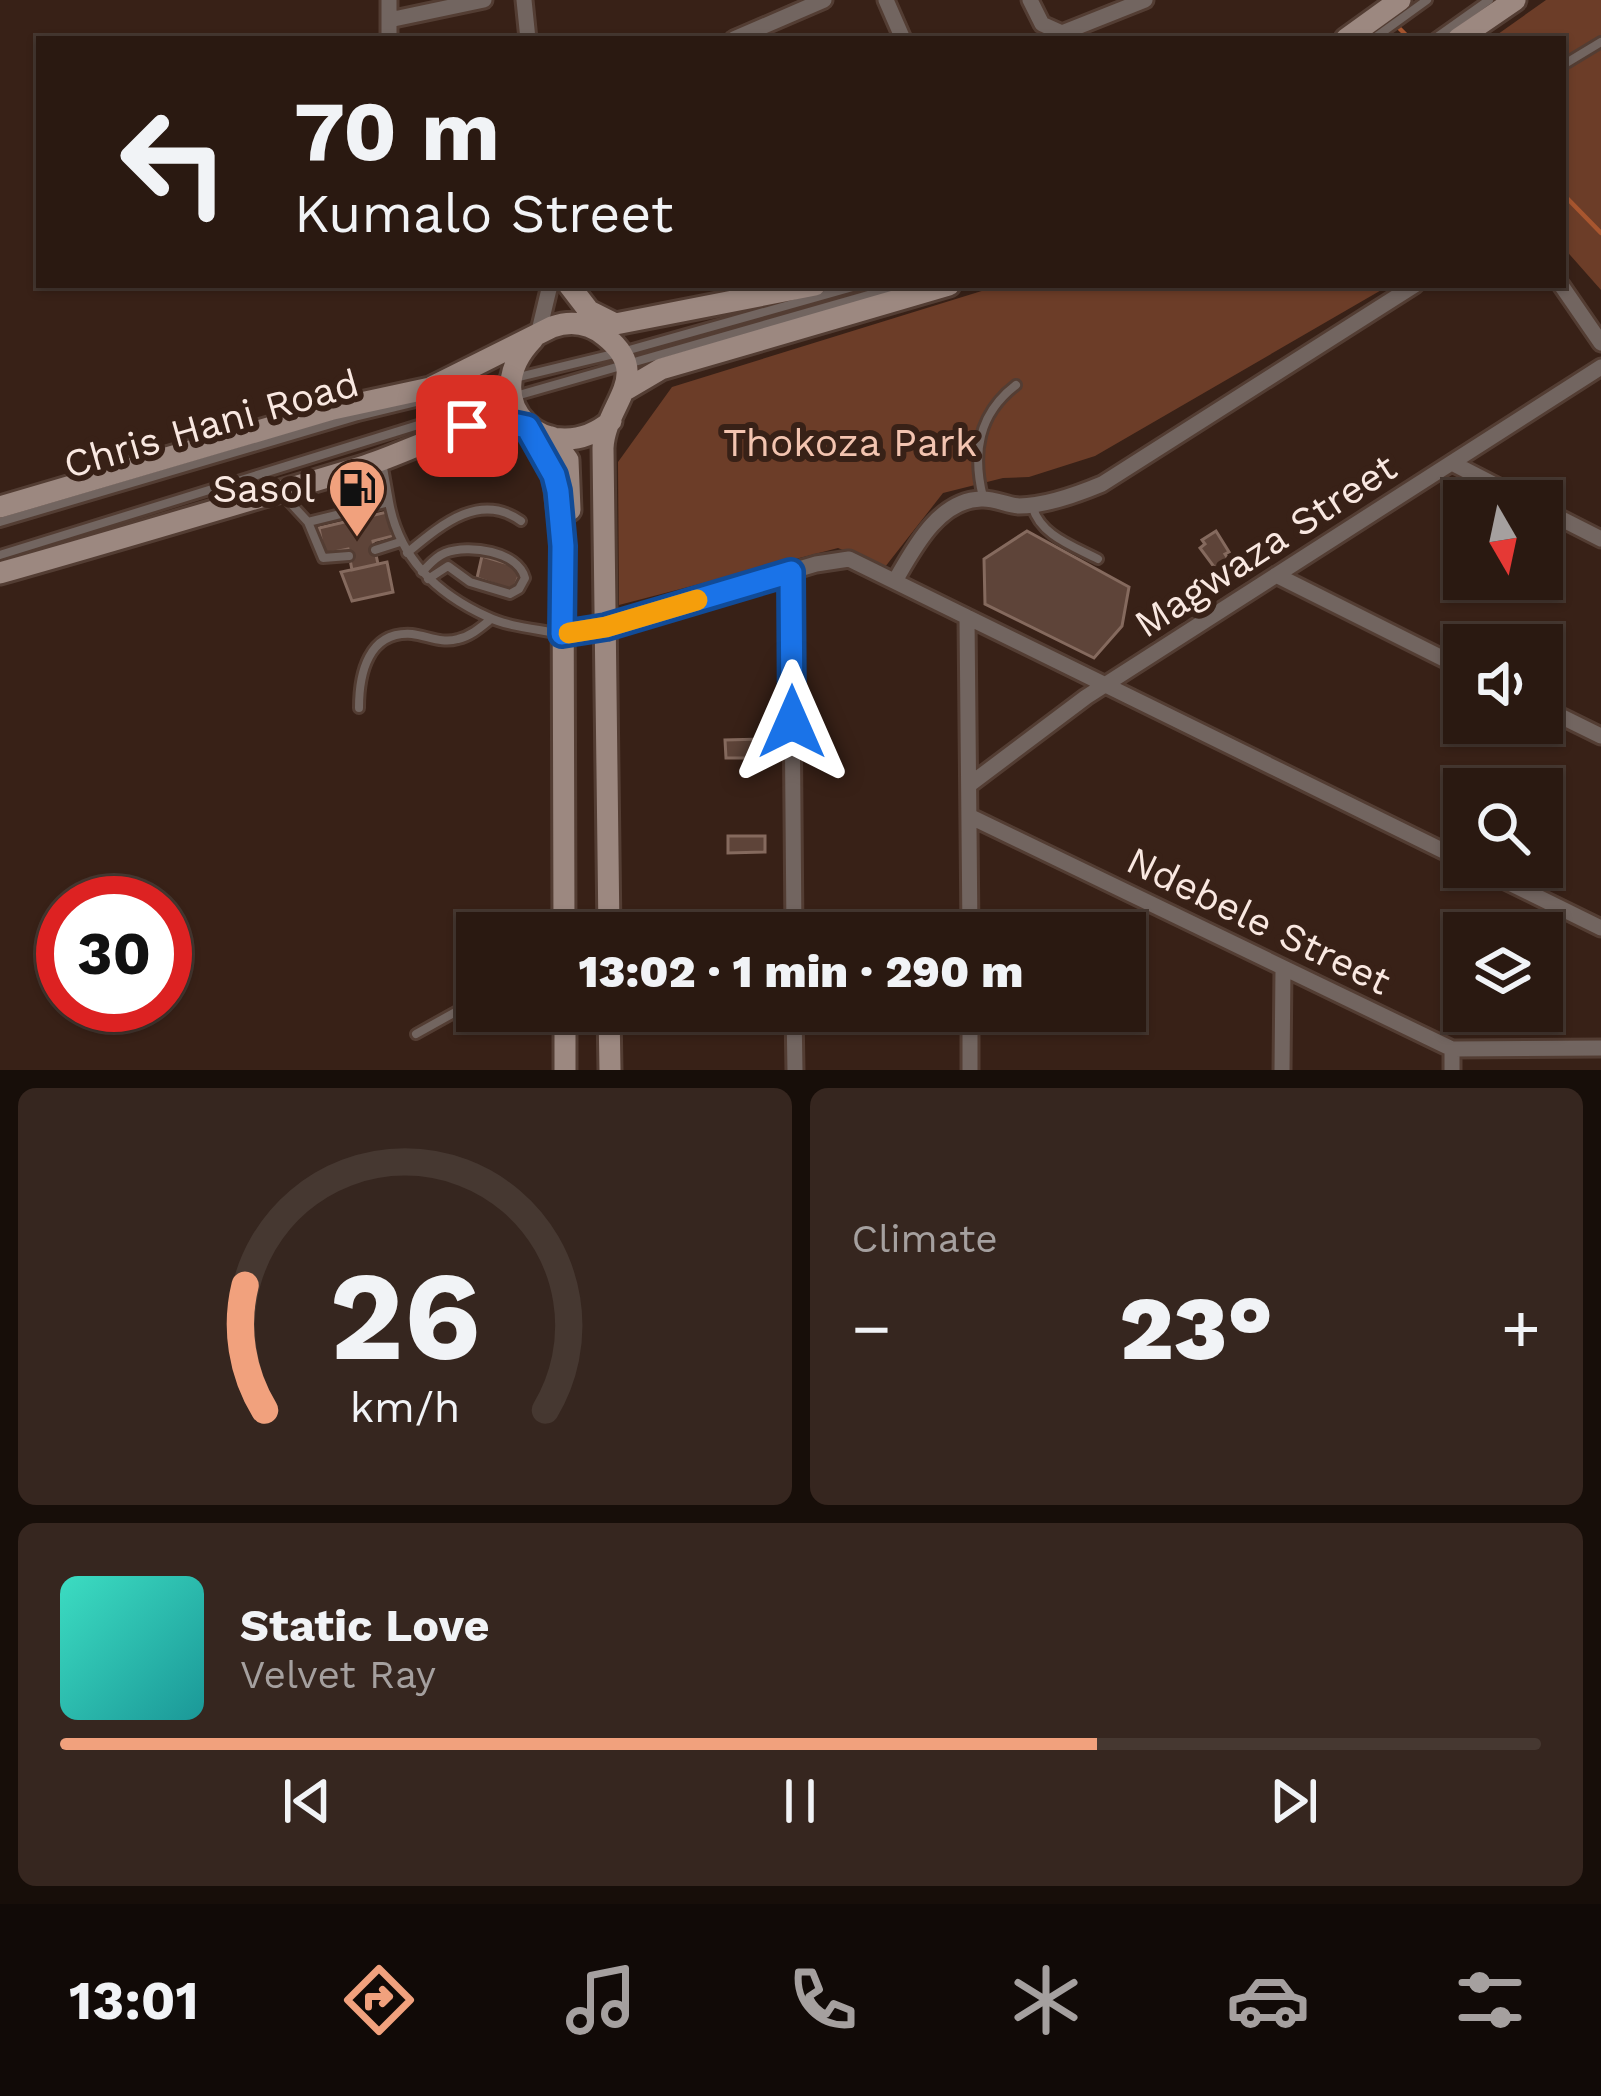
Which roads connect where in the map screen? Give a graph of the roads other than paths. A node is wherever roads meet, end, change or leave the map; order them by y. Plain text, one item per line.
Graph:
1 (389, 0) edge
2 (484, 0) edge
3 (524, 0) edge
4 (824, 0) edge
5 (886, 0) edge
6 (1030, 0) edge
7 (1144, 0) edge
8 (1400, 0) edge
9 (1426, 0) edge
10 (1515, 0) edge
11 (1484, 9) edge
12 (389, 20) junction
13 (389, 36) edge
14 (528, 36) edge
15 (741, 36) edge
16 (902, 36) edge
17 (1358, 36) edge
18 (1360, 36) edge
19 (1439, 36) edge
20 (1461, 36) edge
21 (1601, 42) edge
22 (1566, 63) edge
23 (549, 288) edge
24 (568, 288) edge
25 (570, 288) edge
26 (802, 288) edge
27 (850, 288) edge
28 (892, 288) edge
29 (939, 288) edge
30 (1410, 288) edge
31 (1563, 288) edge
32 (620, 323) junction
33 (587, 326) junction
34 (538, 334) junction
35 (1601, 343) edge
36 (624, 358) junction
37 (694, 359) junction
38 (1601, 367) edge
39 (513, 378) junction
40 (1016, 385) dead end
41 (431, 387) junction
42 (627, 389) junction
43 (527, 427) junction
44 (604, 427) junction
45 (551, 437) junction
46 (382, 461) junction
47 (1454, 464) junction
48 (1485, 480) edge
49 (280, 491) junction
50 (983, 498) junction
51 (389, 502) junction
52 (1031, 504) junction
53 (0, 507) edge
54 (1563, 520) edge
55 (521, 521) dead end
56 (0, 522) edge
57 (308, 522) junction
58 (1601, 539) edge
59 (400, 542) junction
60 (563, 546) junction
61 (375, 550) dead end
62 (407, 553) junction
63 (0, 555) edge
64 (349, 556) dead end
65 (1098, 559) dead end
66 (791, 572) junction
67 (0, 573) edge
68 (1276, 575) junction
69 (425, 576) junction
70 (895, 581) junction
71 (968, 617) junction
72 (491, 619) junction
73 (606, 627) junction
74 (562, 634) junction
75 (1443, 658) edge
76 (1106, 686) junction
77 (359, 708) dead end
78 (1563, 717) edge
79 (1601, 736) edge
80 (969, 785) junction
81 (969, 816) junction
82 (1443, 850) edge
83 (1520, 888) edge
84 (565, 912) edge
85 (609, 912) edge
86 (794, 912) edge
87 (970, 912) edge
88 (1601, 928) edge
89 (1283, 968) junction
90 (456, 1012) edge
91 (565, 1032) edge
92 (609, 1032) edge
93 (794, 1032) edge
94 (970, 1032) edge
95 (416, 1034) dead end
96 (1601, 1048) edge
97 (1452, 1049) junction
98 (565, 1070) edge
99 (610, 1070) edge
100 (795, 1070) edge
101 (970, 1070) edge
102 (1282, 1070) edge
103 (1452, 1070) edge

1 - 12 street
2 - 12 street
3 - 14 street
4 - 15 street
5 - 16 street
6 - 7 street
8 - 17 main road
9 - 18 lane
10 - 11 main road
11 - 19 lane
11 - 20 main road
12 - 13 street
21 - 22 lane
23 - 34 street
24 - 33 street
25 - 32 main road
26 - 32 main road
27 - 36 lane, Chris Hani Road
28 - 36 lane, Chris Hani Road
29 - 37 main road
30 - 52 street
31 - 35 street
32 - 33 main road
33 - 34 main road
33 - 36 main road
34 - 39 main road
34 - 41 main road
36 - 39 lane, Chris Hani Road
36 - 39 lane, Chris Hani Road
36 - 42 main road
37 - 42 main road
37 - 44 main road
38 - 47 street, Magwaza Street
39 - 41 main road, Chris Hani Road
39 - 43 main road
39 - 56 lane, Chris Hani Road
39 - 63 lane, Chris Hani Road
40 - 50 lane
41 - 53 main road, Chris Hani Road
42 - 44 main road
43 - 45 main road
43 - 46 main road
43 - 60 main road
44 - 45 main road
44 - 73 main road
45 - 60 main road
46 - 49 main road
46 - 51 lane
47 - 48 street
47 - 68 street, Magwaza Street
49 - 57 lane
49 - 67 main road
50 - 52 street
50 - 70 street
51 - 57 lane
51 - 59 lane
52 - 65 lane
54 - 58 street
55 - 62 lane
57 - 64 lane
59 - 61 lane
59 - 62 lane
60 - 74 main road
62 - 69 lane
66 - 70 street
66 - 73 street
66 - 86 street
68 - 75 street
68 - 76 street, Magwaza Street
69 - 69 lane
69 - 72 lane
70 - 71 street
71 - 76 street
71 - 80 street
72 - 74 lane
72 - 77 lane
73 - 74 street
73 - 85 main road
74 - 84 main road
76 - 80 street, Magwaza Street
76 - 82 street
78 - 79 street
80 - 81 street
81 - 87 street
81 - 89 street, Ndebele Street
83 - 88 street
89 - 97 street, Ndebele Street
89 - 102 street
90 - 95 lane
91 - 98 main road
92 - 99 main road
93 - 100 street
94 - 101 street
96 - 97 street, Ndebele Street
97 - 103 street

